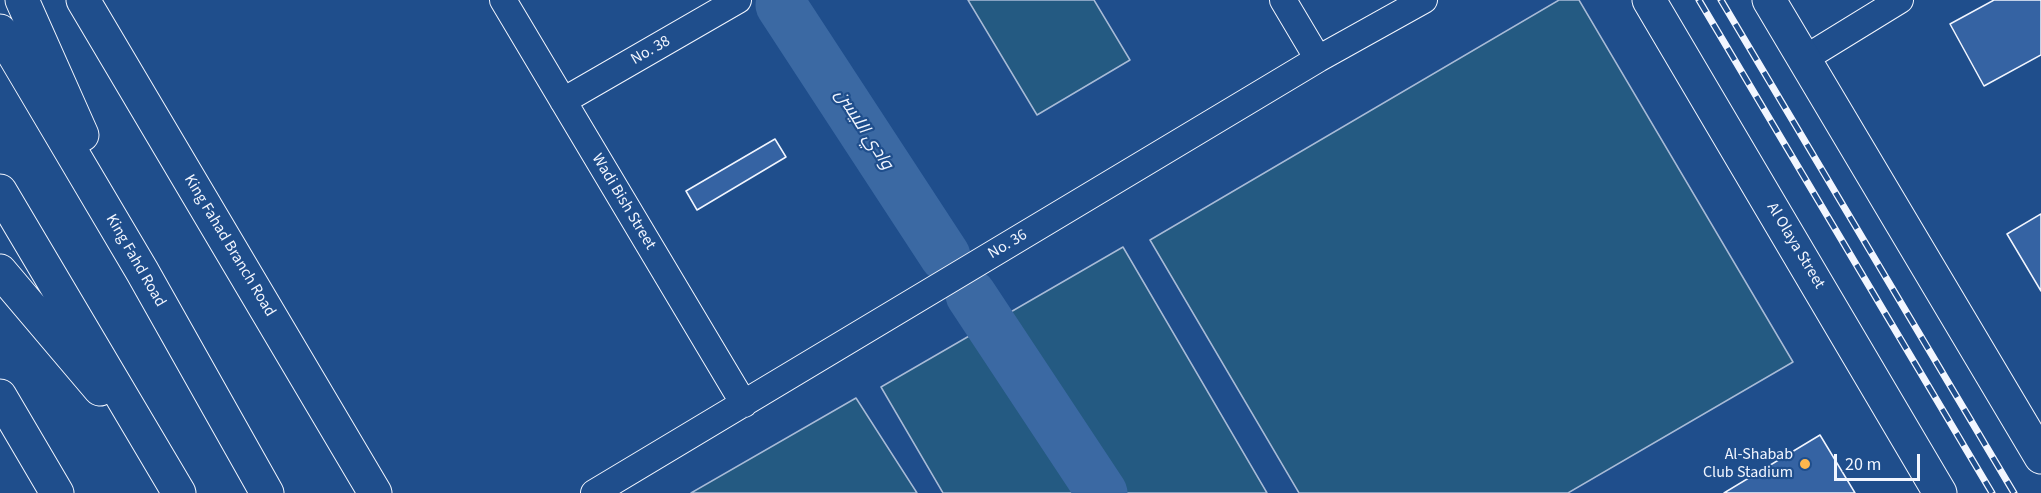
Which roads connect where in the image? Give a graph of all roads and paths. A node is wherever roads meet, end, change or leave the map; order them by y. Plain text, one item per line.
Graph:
1 (22, 0) edge
2 (83, 0) edge
3 (503, 0) edge
4 (738, 0) edge
5 (1283, 0) edge
6 (1424, 0) edge
7 (1649, 0) edge
8 (1769, 0) edge
9 (1900, 0) edge
10 (0, 32) edge
11 (1318, 59) junction
12 (1804, 59) junction
13 (563, 101) junction
14 (0, 191) edge
15 (0, 271) edge
16 (142, 271) junction
17 (0, 396) edge
18 (744, 404) junction
19 (2041, 457) edge
20 (159, 458) junction
21 (57, 493) edge
22 (179, 493) edge
23 (267, 493) edge
24 (375, 493) edge
25 (594, 493) edge
26 (1940, 493) edge

1 - 16 main road
2 - 24 main road, King Fahad Branch Road
3 - 13 street, Wadi Bish Street
4 - 13 street, No. 38
5 - 11 street
6 - 11 street, No. 36
7 - 26 main road, Al Olaya Street
8 - 12 main road
9 - 12 street
10 - 16 main road, King Fahd Road
11 - 18 street, No. 36
12 - 19 main road
13 - 18 street, Wadi Bish Street
14 - 20 main road
15 - 20 main road
16 - 23 main road, King Fahd Road
17 - 21 main road
18 - 25 street, No. 36
20 - 22 main road

